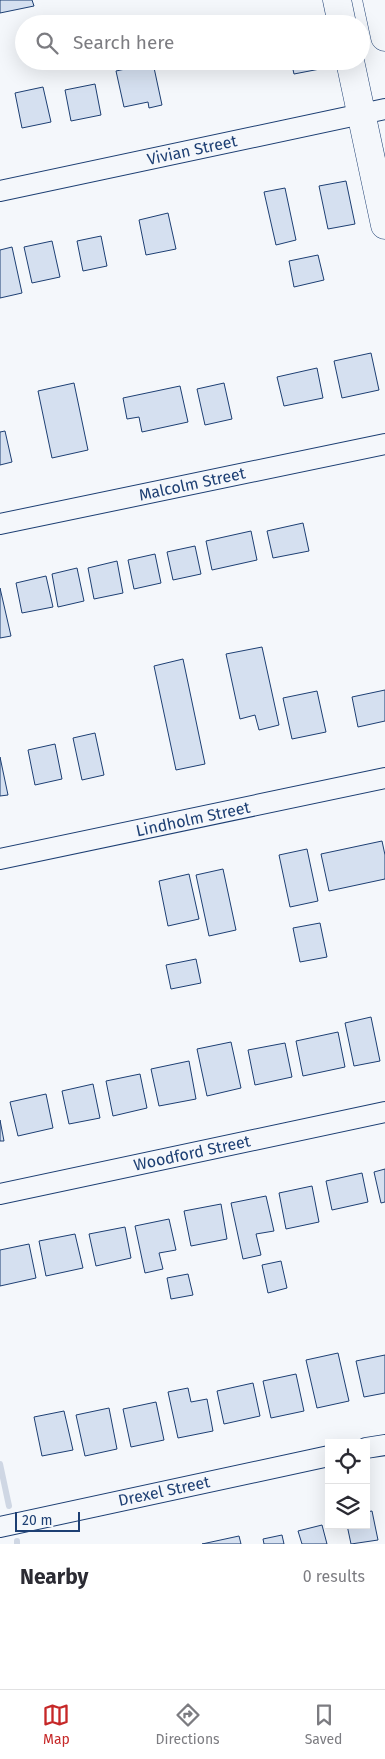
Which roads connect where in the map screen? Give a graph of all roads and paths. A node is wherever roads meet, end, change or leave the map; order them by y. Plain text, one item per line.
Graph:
1 (337, 0) edge
2 (377, 0) edge
3 (340, 15) edge
4 (385, 37) edge
5 (354, 70) edge
6 (373, 112) edge
7 (0, 191) edge
8 (385, 225) edge
9 (385, 444) edge
10 (0, 524) edge
11 (385, 778) edge
12 (0, 859) edge
13 (385, 1112) edge
14 (0, 1194) edge
15 (385, 1445) edge
16 (370, 1447) edge
17 (325, 1457) edge
18 (0, 1527) edge

1 - 3 main road
2 - 4 main road
5 - 6 main road
6 - 7 street, Vivian Street
6 - 8 main road
9 - 10 street, Malcolm Street
11 - 12 street, Lindholm Street
13 - 14 street, Woodford Street
15 - 16 street
17 - 18 street, Drexel Street

